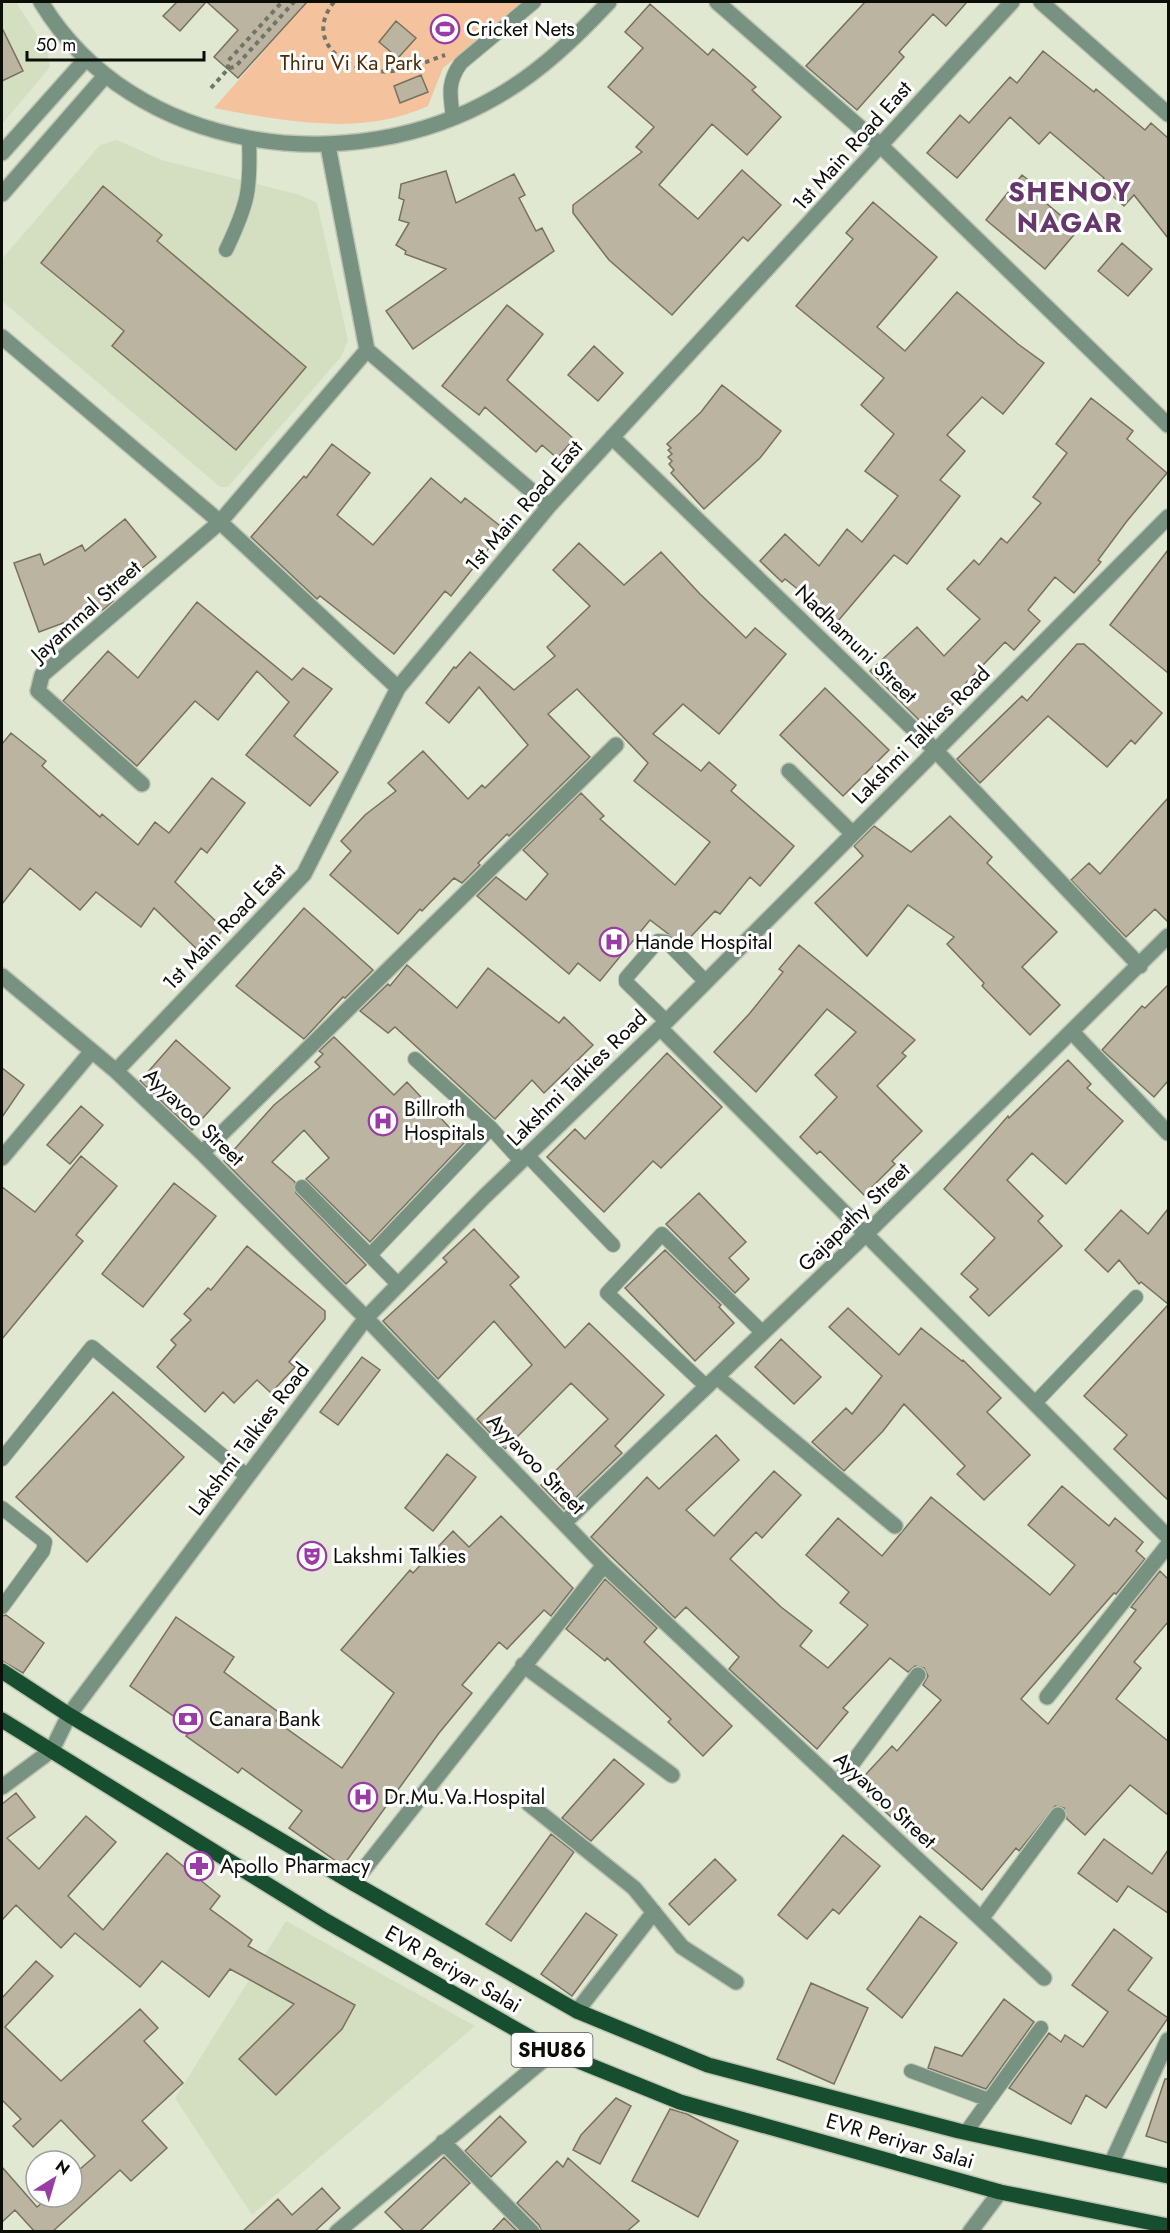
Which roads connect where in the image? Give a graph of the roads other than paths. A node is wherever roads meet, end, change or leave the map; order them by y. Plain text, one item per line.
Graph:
1 (41, 2) edge
2 (534, 2) edge
3 (609, 2) edge
4 (717, 2) edge
5 (1012, 2) edge
6 (1041, 2) edge
7 (85, 60) junction
8 (105, 76) junction
9 (1168, 114) edge
10 (453, 117) junction
11 (249, 139) junction
12 (328, 146) junction
13 (881, 147) junction
14 (2, 153) edge
15 (2, 194) edge
16 (226, 250) dead end
17 (2, 337) edge
18 (367, 350) junction
19 (1168, 425) edge
20 (612, 437) junction
21 (549, 506) junction
22 (1168, 517) edge
23 (220, 522) junction
24 (398, 688) junction
25 (616, 745) dead end
26 (935, 750) junction
27 (789, 771) dead end
28 (142, 784) dead end
29 (852, 833) junction
30 (1168, 936) edge
31 (1140, 966) junction
32 (2, 976) edge
33 (705, 981) junction
34 (663, 1024) junction
35 (1072, 1032) junction
36 (92, 1051) junction
37 (415, 1059) dead end
38 (116, 1071) junction
39 (490, 1128) junction
40 (1168, 1133) edge
41 (202, 1152) junction
42 (2, 1158) edge
43 (524, 1158) junction
44 (302, 1187) dead end
45 (866, 1234) junction
46 (613, 1245) dead end
47 (370, 1255) junction
48 (399, 1285) junction
49 (1136, 1297) dead end
50 (366, 1318) junction
51 (764, 1333) junction
52 (712, 1382) junction
53 (1035, 1403) junction
54 (2, 1459) edge
55 (247, 1476) junction
56 (2, 1508) edge
57 (564, 1523) junction
58 (896, 1526) dead end
59 (1168, 1537) edge
60 (1168, 1545) edge
61 (604, 1564) junction
62 (2, 1607) edge
63 (523, 1665) junction
64 (2, 1671) edge
65 (918, 1675) dead end
66 (1047, 1697) dead end
67 (69, 1715) junction
68 (2, 1720) edge
69 (52, 1750) junction
70 (672, 1775) dead end
71 (837, 1784) junction
72 (2, 1787) edge
73 (529, 1804) dead end
74 (1058, 1815) dead end
75 (353, 1883) junction
76 (654, 1912) junction
77 (981, 1918) junction
78 (1044, 1978) dead end
79 (736, 1982) dead end
80 (577, 2011) junction
81 (1041, 2028) dead end
82 (1168, 2040) edge
83 (554, 2051) junction
84 (911, 2071) dead end
85 (989, 2100) junction
86 (966, 2132) junction
87 (443, 2142) junction
88 (1111, 2164) junction
89 (1168, 2176) edge
90 (1000, 2192) junction
91 (1168, 2226) edge
92 (337, 2232) edge
93 (532, 2232) edge
94 (970, 2232) edge

1 - 7 street
2 - 10 lane
3 - 10 street
4 - 13 street
5 - 13 street, 1st Main Road East
6 - 9 street
7 - 8 street
7 - 14 street
8 - 11 street
8 - 15 street
10 - 12 street
11 - 12 street
11 - 16 lane
12 - 18 street
13 - 19 street
13 - 20 street, 1st Main Road East
17 - 23 street
18 - 21 street
18 - 23 street
20 - 21 street, 1st Main Road East
20 - 26 street, Nadhamuni Street
21 - 24 street, 1st Main Road East
22 - 26 street, Lakshmi Talkies Road
23 - 24 street
23 - 28 street, Jayammal Street
24 - 38 street, 1st Main Road East
25 - 41 street
26 - 29 street, Lakshmi Talkies Road
26 - 31 street, Nadhamuni Street
27 - 29 street
29 - 33 street, Lakshmi Talkies Road
30 - 31 street, Gajapathy Street
31 - 35 street, Gajapathy Street
32 - 36 street, Ayyavoo Street
33 - 34 street, Lakshmi Talkies Road
33 - 34 lane
34 - 43 street, Lakshmi Talkies Road
34 - 45 street
35 - 40 street
35 - 45 street, Gajapathy Street
36 - 38 street, Ayyavoo Street
36 - 42 street
37 - 39 lane
38 - 41 street, Ayyavoo Street
39 - 43 lane
39 - 47 lane
41 - 50 street, Ayyavoo Street
43 - 46 lane
43 - 48 street, Lakshmi Talkies Road
44 - 47 lane
45 - 51 street, Gajapathy Street
45 - 53 street
47 - 48 lane
48 - 50 street, Lakshmi Talkies Road
49 - 53 lane
50 - 55 street, Lakshmi Talkies Road
50 - 57 street, Ayyavoo Street
51 - 52 street, Gajapathy Street
51 - 52 lane
52 - 57 street, Gajapathy Street
52 - 58 street
53 - 59 street
54 - 55 lane
55 - 67 street, Lakshmi Talkies Road
56 - 62 lane
57 - 61 street, Ayyavoo Street
60 - 66 street
61 - 63 street
61 - 71 street, Ayyavoo Street
63 - 70 street
63 - 75 street
64 - 67 main road, EVR Periyar Salai / SHU86
65 - 71 street
67 - 69 street, Lakshmi Talkies Road
67 - 75 main road, EVR Periyar Salai / SHU86
68 - 69 main road, EVR Periyar Salai / SHU86
69 - 72 street
69 - 83 main road, EVR Periyar Salai / SHU86
71 - 77 street, Ayyavoo Street
73 - 76 street
74 - 77 street
75 - 80 main road, EVR Periyar Salai / SHU86
76 - 79 street
76 - 80 street
77 - 78 street, Ayyavoo Street
80 - 86 main road, EVR Periyar Salai / SHU86
81 - 85 lane
82 - 88 street
83 - 87 street
83 - 90 main road, EVR Periyar Salai / SHU86
84 - 85 lane
85 - 86 lane
86 - 88 main road, EVR Periyar Salai / SHU86
87 - 92 street
87 - 93 street
88 - 89 main road, EVR Periyar Salai / SHU86
90 - 91 main road, EVR Periyar Salai / SHU86
90 - 94 street

